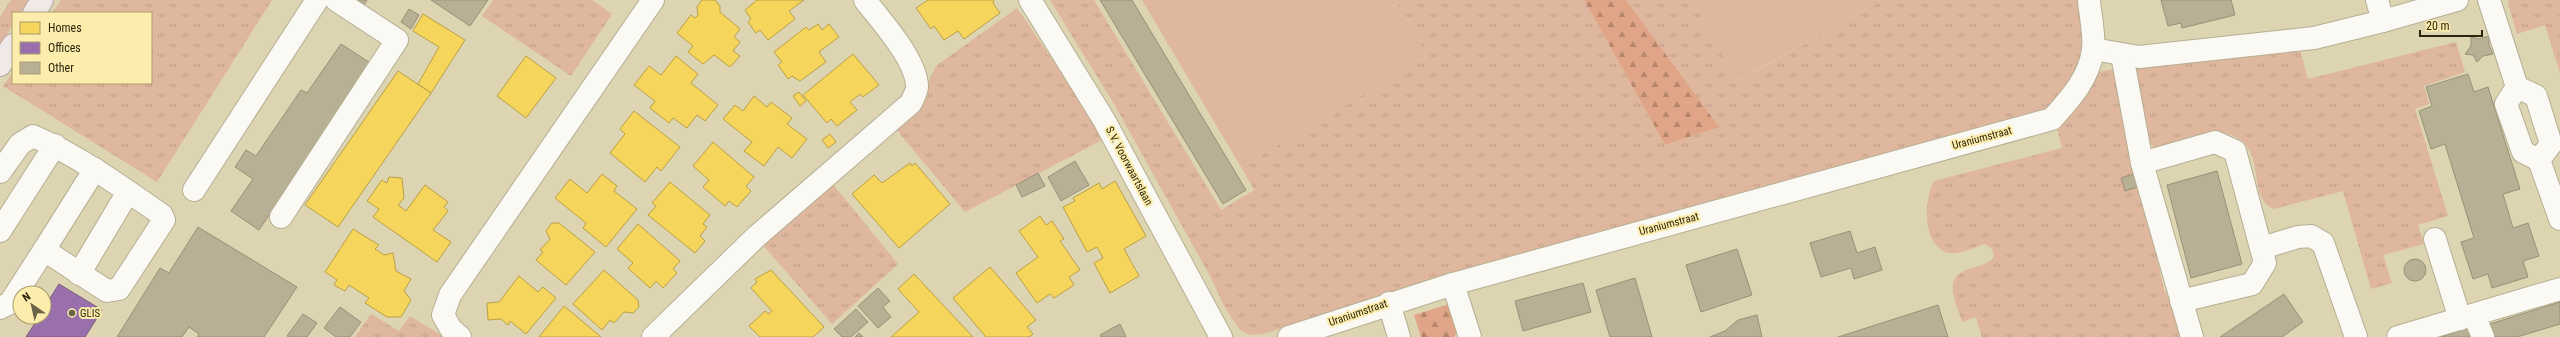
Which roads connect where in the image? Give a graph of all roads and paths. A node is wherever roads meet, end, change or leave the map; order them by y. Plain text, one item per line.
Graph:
1 (42, 0) edge
2 (317, 0) edge
3 (336, 0) edge
4 (653, 0) edge
5 (865, 0) edge
6 (1030, 0) edge
7 (2089, 0) edge
8 (2377, 0) edge
9 (2489, 0) edge
10 (2444, 2) edge
11 (35, 12) edge
12 (2383, 21) junction
13 (12, 47) edge
14 (2094, 49) junction
15 (2122, 55) junction
16 (0, 65) edge
17 (2517, 87) junction
18 (55, 146) junction
19 (2539, 160) junction
20 (2142, 163) junction
21 (95, 169) junction
22 (0, 172) edge
23 (194, 190) dead end
24 (128, 192) junction
25 (281, 217) dead end
26 (2560, 219) edge
27 (0, 231) edge
28 (2435, 239) dead end
29 (2262, 248) junction
30 (44, 250) junction
31 (79, 274) junction
32 (1453, 284) junction
33 (2560, 289) edge
34 (2181, 301) junction
35 (1389, 303) junction
36 (0, 308) edge
37 (2467, 317) junction
38 (460, 337) edge
39 (653, 337) edge
40 (1220, 337) edge
41 (1289, 337) edge
42 (1399, 337) edge
43 (1470, 337) edge
44 (2192, 337) edge
45 (2356, 337) edge
46 (2398, 337) edge
47 (2483, 337) edge

1 - 11 main road
2 - 23 street
3 - 25 street
4 - 38 street
5 - 39 street
6 - 40 street, S.V. Voorwaartslaan
7 - 14 street
8 - 12 street
9 - 17 street
10 - 12 street
12 - 15 street
13 - 16 main road
14 - 15 street
14 - 32 street, Uraniumstraat
15 - 20 street
17 - 19 street
17 - 19 street
18 - 21 street
18 - 22 street
18 - 27 street
19 - 26 street
20 - 29 street
20 - 34 street
21 - 24 street
21 - 30 street
24 - 31 street
24 - 31 street
28 - 37 street
29 - 34 street
29 - 45 street
30 - 31 street
30 - 36 street
32 - 35 street, Uraniumstraat
32 - 43 street
33 - 37 street
34 - 44 street
35 - 41 street, Uraniumstraat
35 - 42 street
37 - 46 street
37 - 47 street

